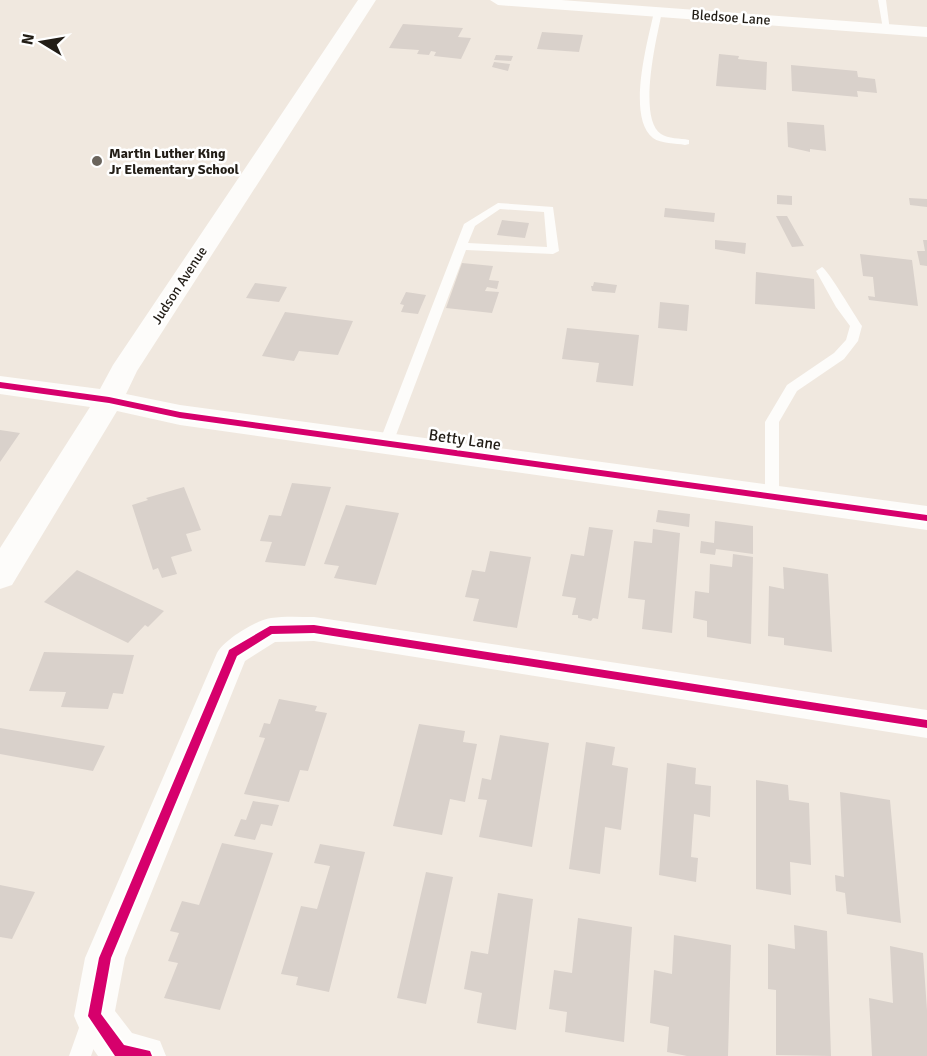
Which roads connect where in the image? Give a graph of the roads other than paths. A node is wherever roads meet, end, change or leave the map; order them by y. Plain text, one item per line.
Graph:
1 (367, 0) edge
2 (498, 0) edge
3 (882, 0) edge
4 (658, 12) junction
5 (887, 29) junction
6 (927, 32) edge
7 (685, 142) dead end
8 (462, 246) junction
9 (822, 271) dead end
10 (0, 385) edge
11 (109, 400) junction
12 (386, 443) junction
13 (772, 496) junction
14 (927, 518) edge
15 (0, 576) edge
16 (927, 724) edge
17 (94, 1016) junction
18 (80, 1056) edge
19 (145, 1056) edge

1 - 11 street, Judson Avenue
2 - 4 street, Bledsoe Lane
3 - 5 lane
4 - 5 street, Bledsoe Lane
4 - 7 lane
5 - 6 street, Bledsoe Lane
8 - 8 lane
8 - 12 lane
9 - 13 lane
10 - 11 street, Betty Lane
11 - 12 street, Betty Lane
11 - 15 street, Judson Avenue
12 - 13 street, Betty Lane
13 - 14 street, Betty Lane
16 - 17 street
17 - 18 lane
17 - 19 street

